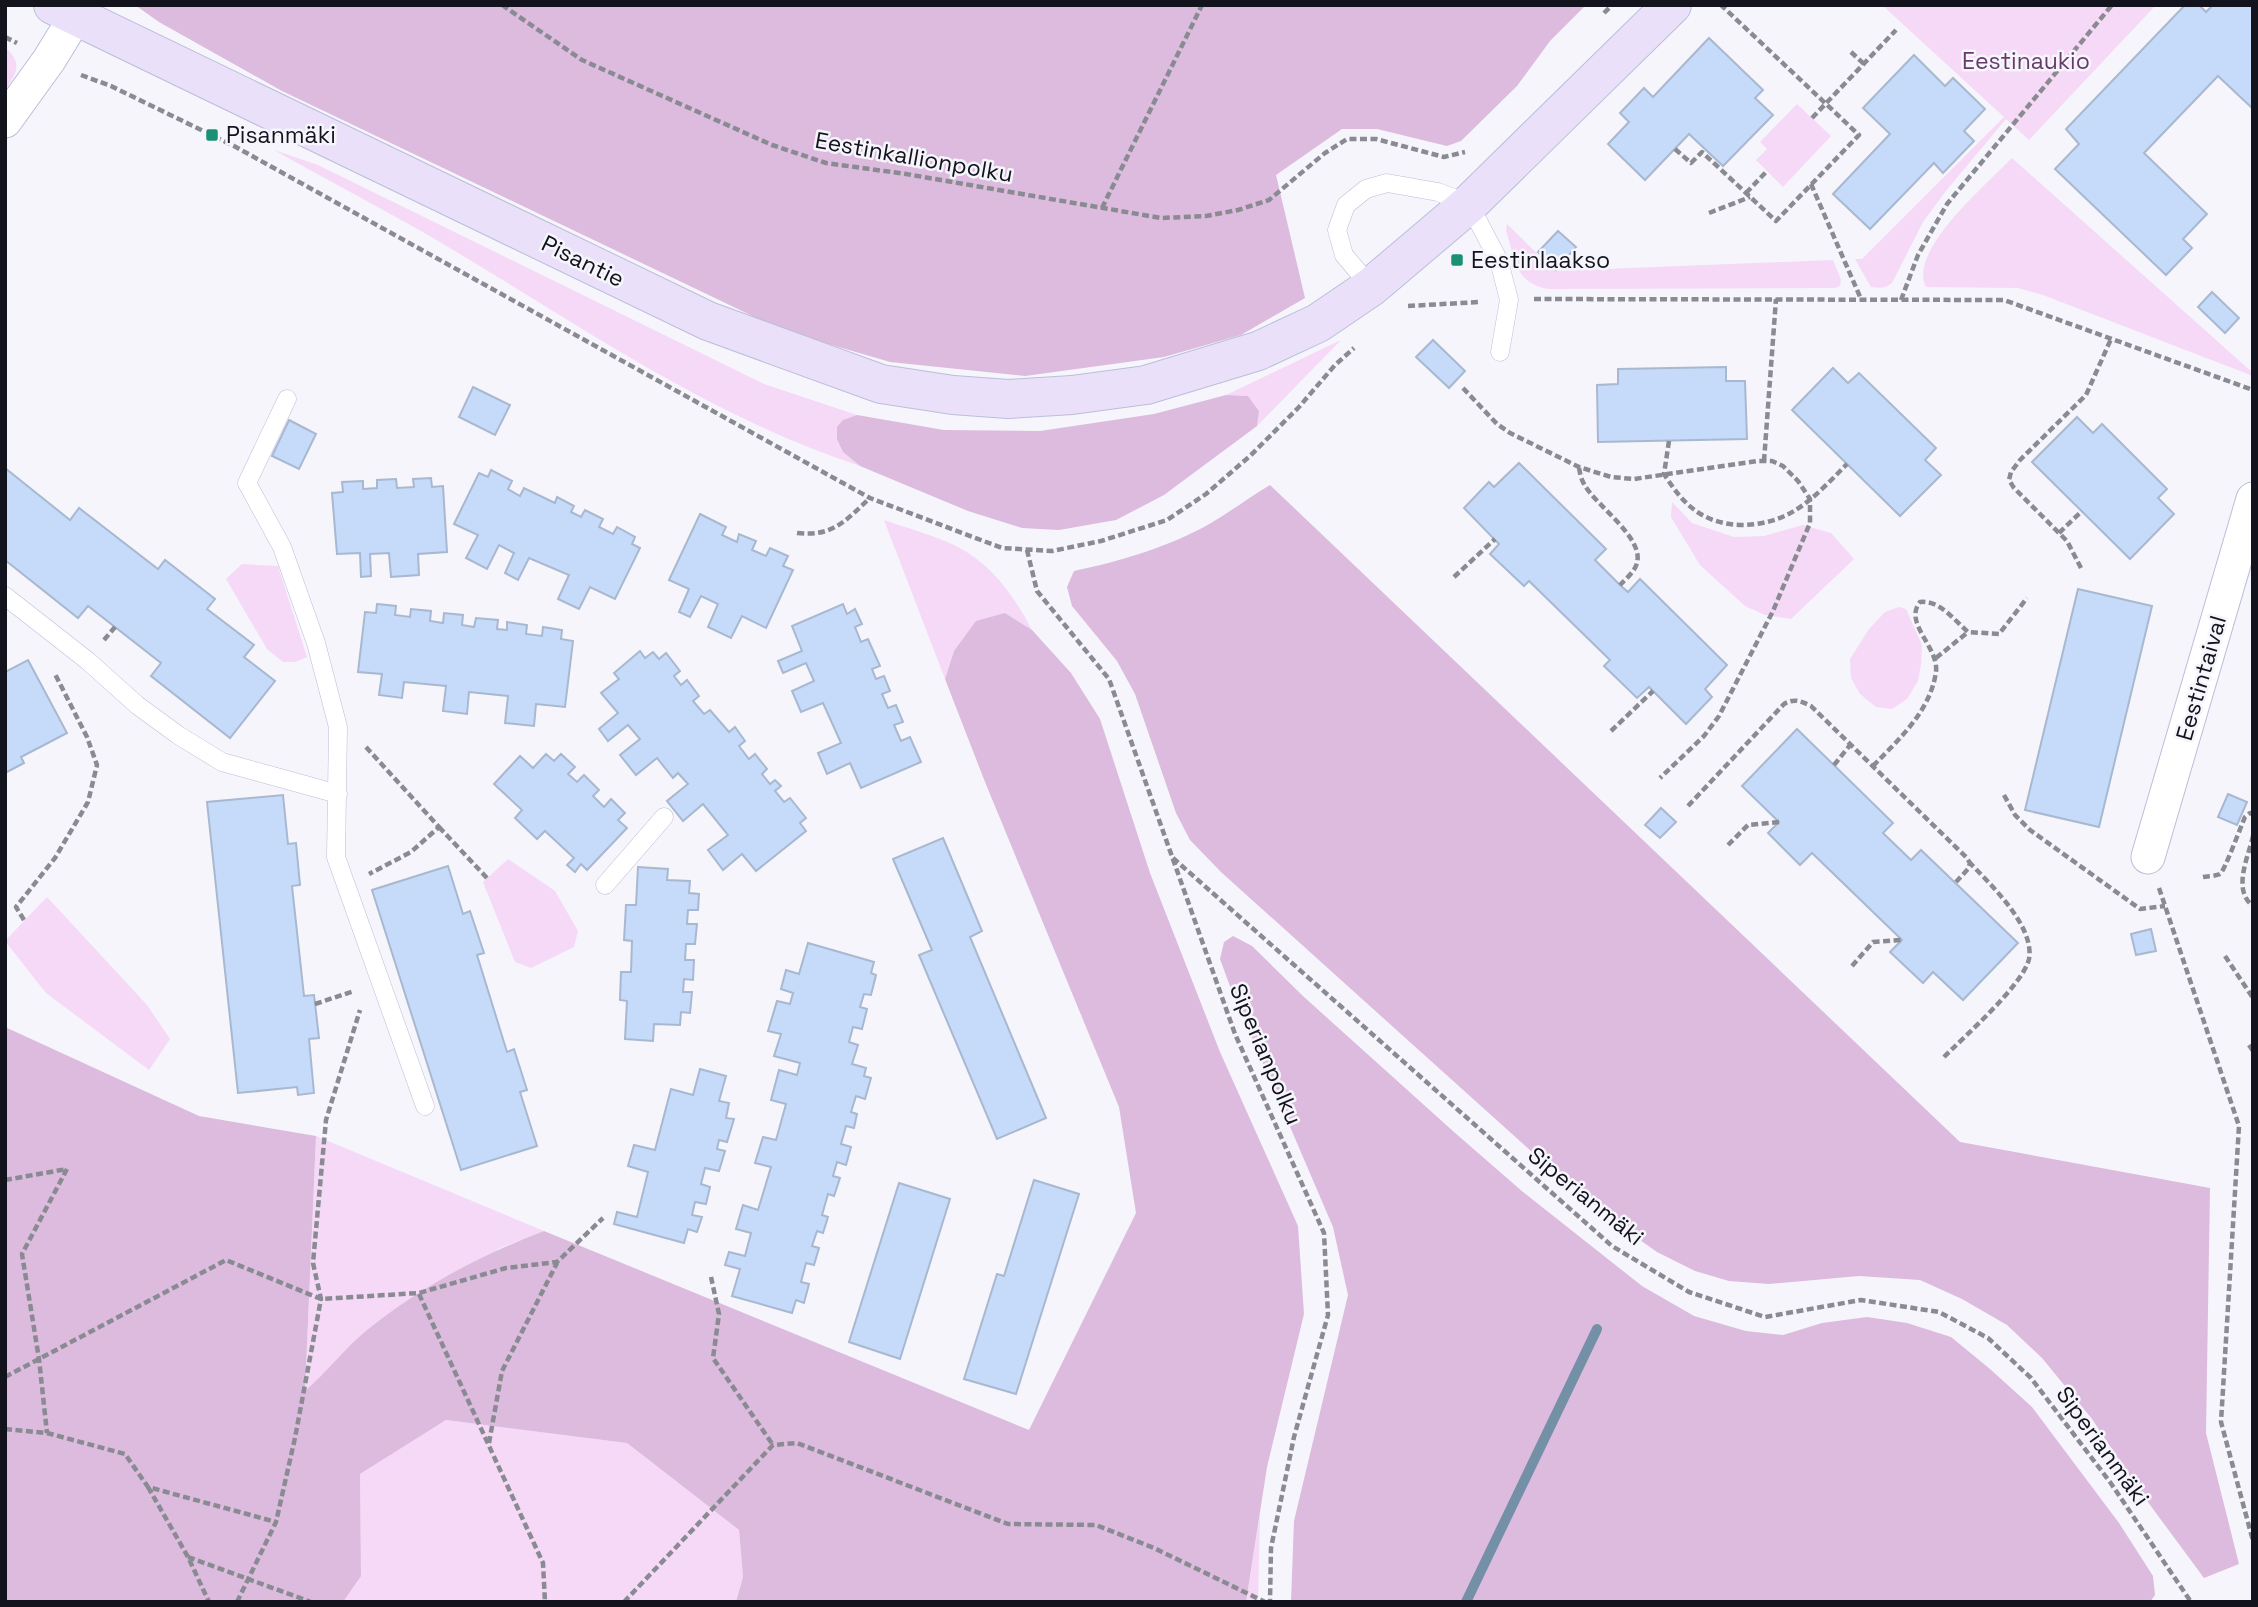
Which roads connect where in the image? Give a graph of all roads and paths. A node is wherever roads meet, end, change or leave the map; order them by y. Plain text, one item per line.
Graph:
1 (502, 5) edge
2 (1202, 5) edge
3 (1612, 5) edge
4 (1672, 5) edge
5 (1721, 5) edge
6 (2112, 5) edge
7 (64, 11) edge
8 (1602, 15) dead end
9 (1896, 30) dead end
10 (1851, 52) dead end
11 (1864, 64) junction
12 (1825, 104) junction
13 (1812, 118) dead end
14 (5, 121) edge
15 (1675, 149) dead end
16 (1471, 150) dead end
17 (1767, 171) dead end
18 (1811, 184) junction
19 (1748, 195) junction
20 (1469, 204) junction
21 (1102, 208) junction
22 (1709, 214) dead end
23 (1371, 287) junction
24 (1776, 299) junction
25 (1861, 299) junction
26 (1509, 300) junction
27 (1901, 300) junction
28 (1405, 306) dead end
29 (2111, 339) junction
30 (1500, 352) dead end
31 (1463, 388) dead end
32 (2253, 390) edge
33 (287, 399) dead end
34 (1669, 441) dead end
35 (1764, 461) junction
36 (1847, 464) dead end
37 (1578, 467) junction
38 (1664, 474) junction
39 (870, 498) dead end
40 (1810, 499) junction
41 (2253, 499) edge
42 (2082, 511) dead end
43 (797, 533) dead end
44 (2059, 533) junction
45 (1495, 539) dead end
46 (1027, 550) dead end
47 (2081, 568) dead end
48 (1454, 577) dead end
49 (1620, 585) dead end
50 (5, 596) edge
51 (2027, 598) dead end
52 (1968, 632) junction
53 (1935, 658) junction
54 (53, 670) dead end
55 (1653, 691) dead end
56 (338, 727) junction
57 (1611, 731) dead end
58 (1851, 744) junction
59 (1834, 765) dead end
60 (1873, 766) junction
61 (1660, 778) dead end
62 (338, 794) junction
63 (2004, 796) dead end
64 (1688, 806) dead end
65 (2253, 814) edge
66 (664, 817) dead end
67 (1779, 822) dead end
68 (439, 827) junction
69 (2253, 836) edge
70 (1728, 845) dead end
71 (2148, 857) joint
72 (1173, 858) junction
73 (1970, 863) junction
74 (2203, 877) dead end
75 (487, 878) dead end
76 (1955, 882) dead end
77 (345, 883) junction
78 (605, 885) dead end
79 (2165, 906) junction
80 (2253, 906) edge
81 (24, 920) dead end
82 (1902, 940) dead end
83 (2225, 956) dead end
84 (1852, 966) dead end
85 (374, 985) junction
86 (2253, 998) edge
87 (315, 1004) dead end
88 (2249, 1045) dead end
89 (2253, 1051) edge
90 (1944, 1058) dead end
91 (425, 1106) dead end
92 (5, 1180) edge
93 (603, 1218) dead end
94 (557, 1262) junction
95 (710, 1277) dead end
96 (419, 1293) junction
97 (321, 1299) junction
98 (39, 1359) junction
99 (5, 1377) edge
100 (5, 1429) edge
101 (47, 1433) junction
102 (489, 1445) junction
103 (773, 1445) junction
104 (148, 1487) junction
105 (276, 1522) junction
106 (2253, 1541) edge
107 (188, 1557) junction
108 (249, 1581) junction
109 (209, 1602) edge
110 (237, 1602) edge
111 (311, 1602) edge
112 (545, 1602) edge
113 (624, 1602) edge
114 (1267, 1602) edge
115 (2191, 1602) edge

1 - 21 path, Eestinkallionpolku
2 - 21 path
3 - 8 path
4 - 20 street
5 - 12 path
6 - 27 path
7 - 14 street
7 - 23 street, Pisantie
9 - 11 path
10 - 11 path
11 - 12 path
12 - 13 path
12 - 18 path
15 - 19 path
16 - 21 path, Eestinkallionpolku
17 - 19 path
18 - 19 path
18 - 25 path
19 - 22 path
20 - 23 street
20 - 23 lane
20 - 26 lane
24 - 25 path
24 - 26 path
24 - 35 path
25 - 27 path
26 - 28 path
26 - 30 lane
27 - 29 path
29 - 32 path
29 - 44 path
31 - 37 path
33 - 56 lane
34 - 38 path
35 - 38 path
35 - 40 path
36 - 40 path
37 - 38 path
37 - 49 path
38 - 40 path
39 - 43 path
40 - 61 path
41 - 71 street, Eestintaival
42 - 44 path
44 - 47 path
45 - 48 path
46 - 72 path, Siperianpolku
50 - 62 lane
51 - 52 path
52 - 53 path
52 - 53 path
53 - 60 path
54 - 81 path
55 - 57 path
56 - 62 lane
56 - 68 path
58 - 59 path
58 - 60 path
58 - 64 path
60 - 73 path
62 - 77 lane
63 - 79 path
65 - 74 path
66 - 78 lane
67 - 70 path
68 - 75 path
68 - 77 path
69 - 80 path
71 - 79 path
72 - 114 path, Siperianpolku
72 - 115 path, Siperianmäki
73 - 76 path
73 - 90 path
77 - 85 lane
79 - 106 path
82 - 84 path
83 - 86 path
85 - 87 path
85 - 91 lane
85 - 97 path
88 - 89 path
92 - 98 path
93 - 94 path
94 - 96 path
94 - 102 path
95 - 103 path
96 - 97 path
96 - 102 path
97 - 98 path
97 - 105 path
98 - 99 path
98 - 101 path
100 - 101 path
101 - 104 path
102 - 112 path
103 - 113 path
103 - 114 path
104 - 105 path
104 - 107 path
105 - 108 path
107 - 108 path
107 - 109 path
108 - 110 path
108 - 111 path

